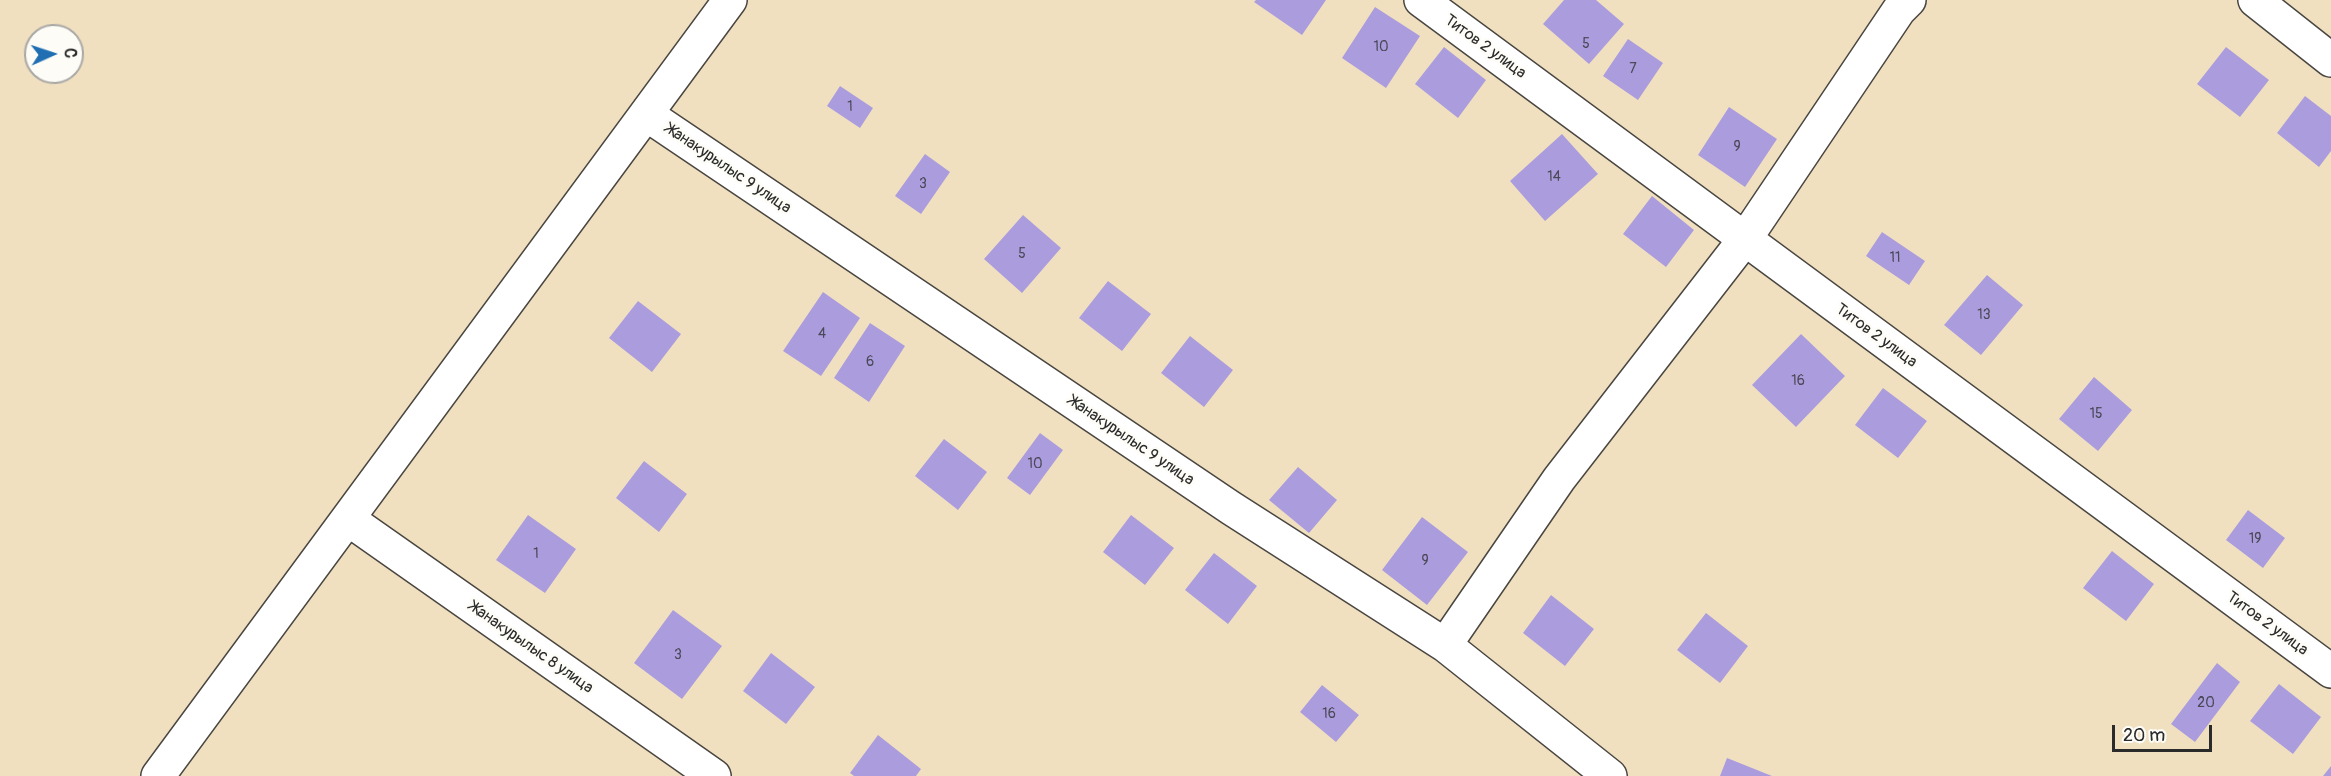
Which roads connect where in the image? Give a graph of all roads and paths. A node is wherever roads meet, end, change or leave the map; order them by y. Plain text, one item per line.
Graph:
1 (730, 0) edge
2 (1421, 0) edge
3 (1909, 0) edge
4 (2254, 0) edge
5 (2331, 60) edge
6 (646, 114) junction
7 (1745, 239) junction
8 (348, 519) junction
9 (1445, 645) junction
10 (2331, 671) edge
11 (158, 776) edge
12 (714, 776) edge
13 (1610, 776) edge

1 - 6 street
2 - 7 street, Титов 2 улица
3 - 7 street
4 - 5 street
6 - 8 street
6 - 9 street, Жанакурылыс 9 улица
7 - 9 street
7 - 10 street, Титов 2 улица
8 - 11 street
8 - 12 street, Жанакурылыс 8 улица
9 - 13 street, Жанакурылыс 9 улица

